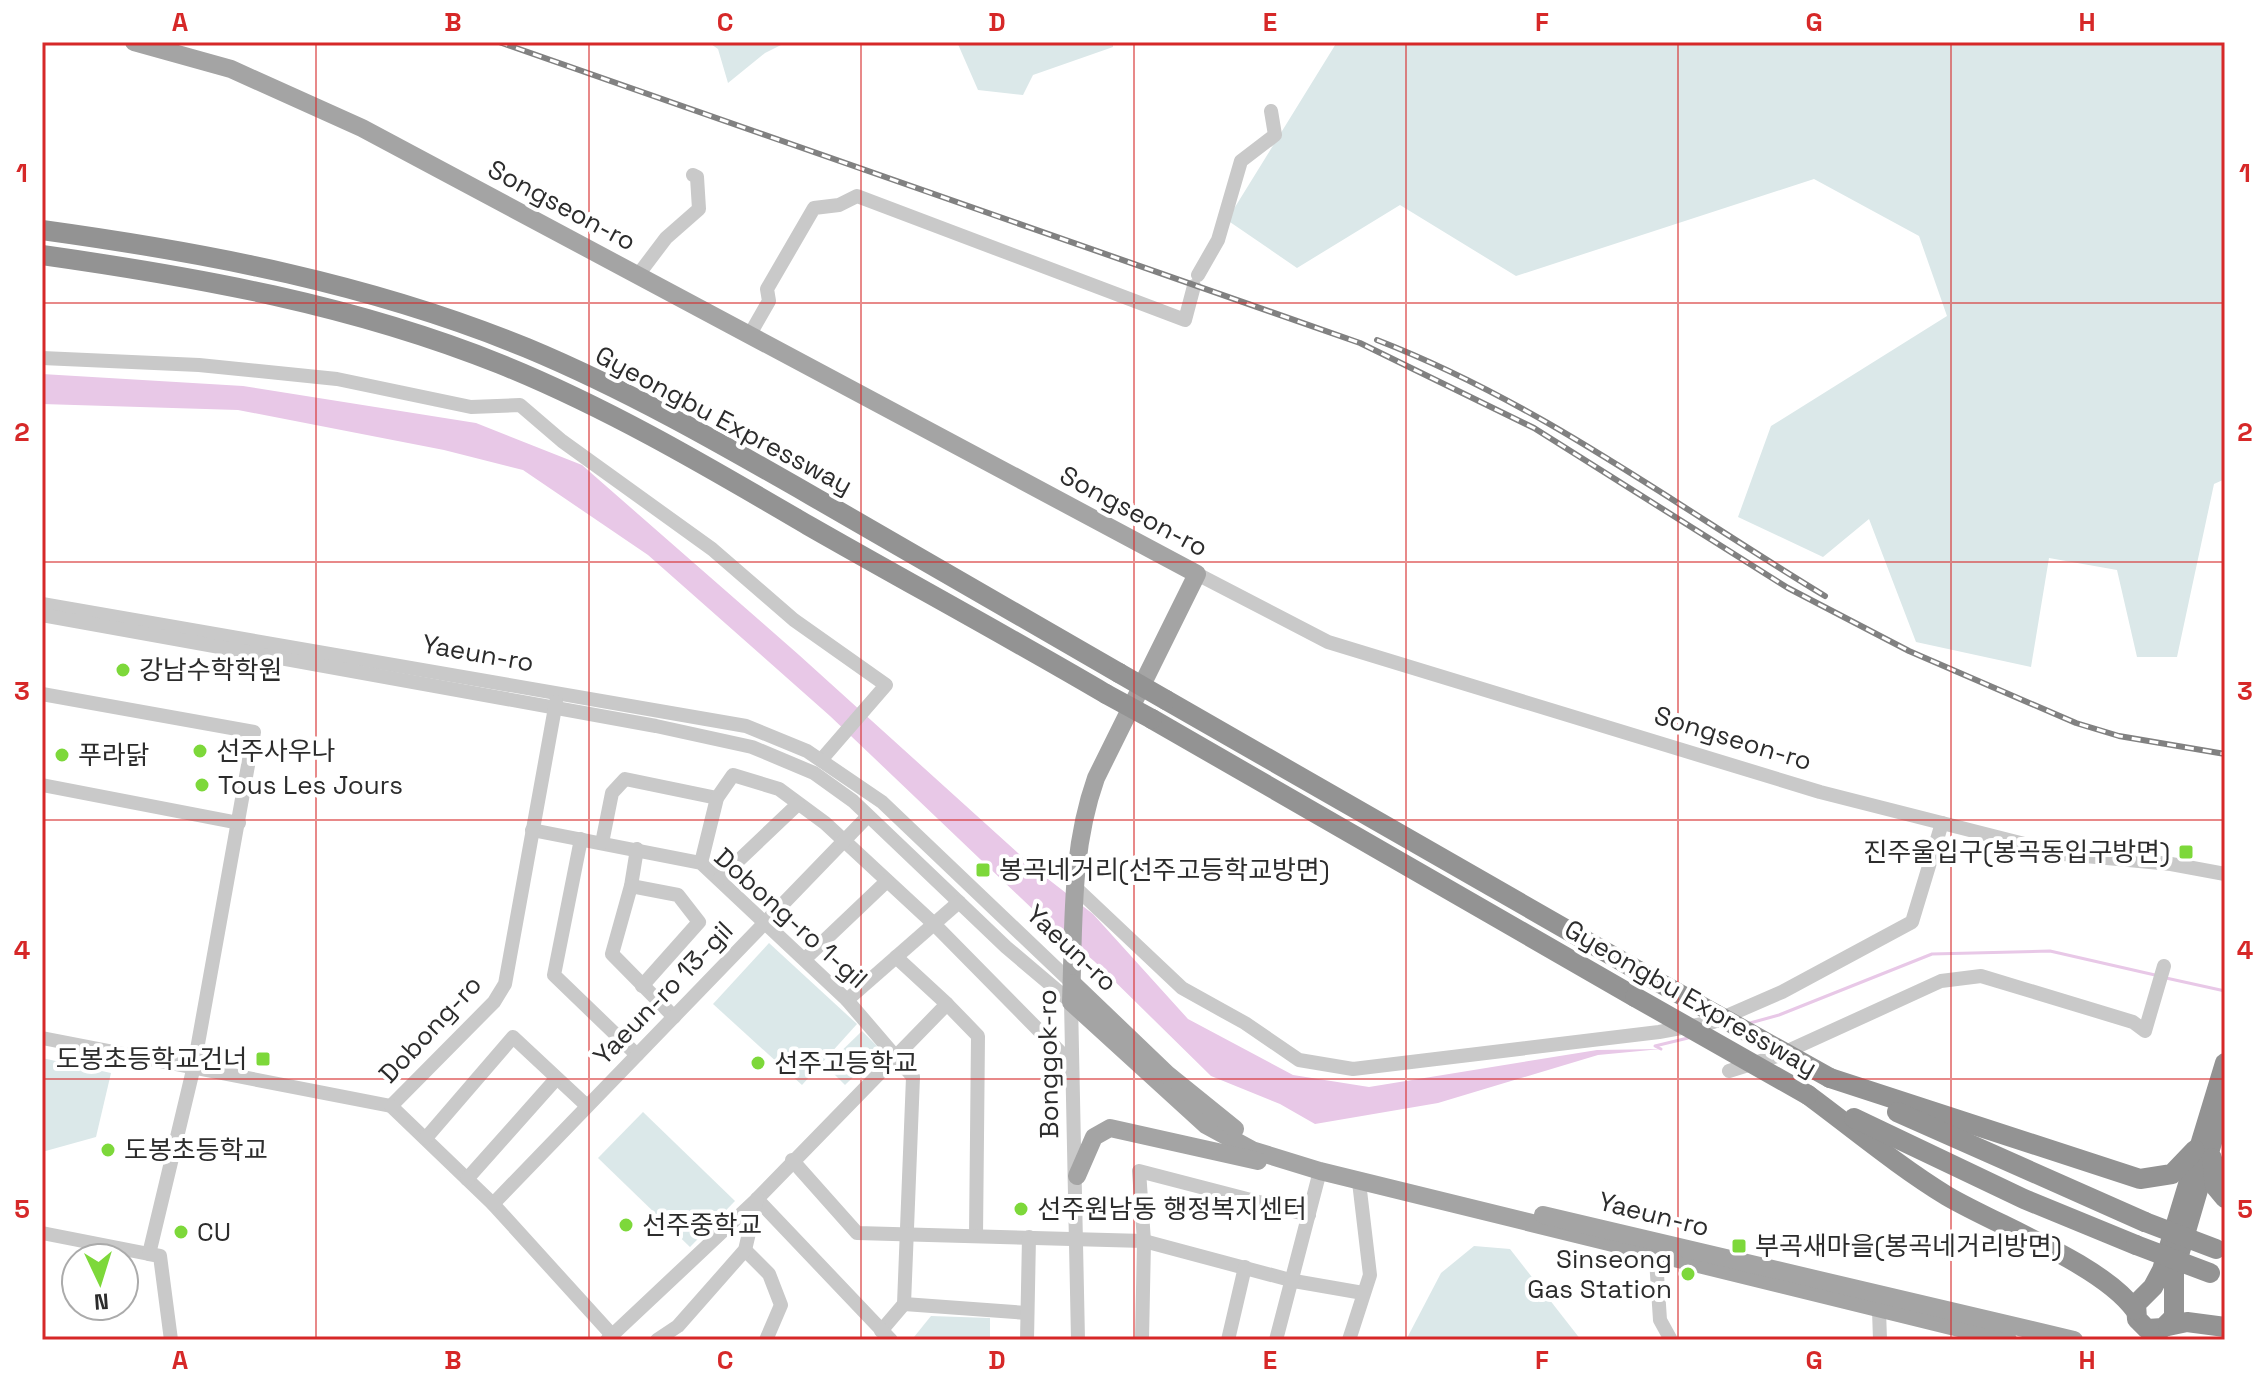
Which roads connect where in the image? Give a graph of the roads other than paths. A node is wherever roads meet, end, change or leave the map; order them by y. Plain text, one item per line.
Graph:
1 (134, 42) edge
2 (1271, 111) dead end
3 (693, 175) dead end
4 (42, 230) edge
5 (42, 255) edge
6 (638, 275) junction
7 (749, 336) junction
8 (42, 358) edge
9 (1197, 574) junction
10 (42, 604) edge
11 (42, 615) edge
12 (42, 694) edge
13 (556, 701) junction
14 (821, 760) junction
15 (42, 785) edge
16 (717, 798) junction
17 (798, 804) junction
18 (868, 816) junction
19 (239, 823) junction
20 (1942, 823) junction
21 (532, 830) junction
22 (581, 839) junction
23 (845, 840) junction
24 (602, 843) junction
25 (637, 849) junction
26 (701, 863) junction
27 (2225, 863) edge
28 (2171, 864) junction
29 (2225, 874) edge
30 (719, 879) junction
31 (887, 881) junction
32 (631, 886) junction
33 (1075, 887) junction
34 (959, 902) junction
35 (767, 921) junction
36 (934, 924) junction
37 (896, 957) junction
38 (806, 958) junction
39 (2164, 966) dead end
40 (1072, 983) junction
41 (642, 986) junction
42 (847, 1000) junction
43 (1071, 1002) junction
44 (947, 1004) junction
45 (674, 1017) junction
46 (42, 1038) edge
47 (896, 1053) junction
48 (637, 1055) junction
49 (2225, 1063) edge
50 (1072, 1064) junction
51 (194, 1066) junction
52 (1729, 1071) dead end
53 (1830, 1078) junction
54 (556, 1079) junction
55 (1808, 1095) junction
56 (2225, 1098) edge
57 (391, 1106) junction
58 (587, 1106) junction
59 (426, 1138) junction
60 (2207, 1139) junction
61 (792, 1160) junction
62 (1320, 1171) junction
63 (1077, 1176) junction
64 (467, 1179) junction
65 (1359, 1182) junction
66 (2225, 1198) edge
67 (757, 1199) junction
68 (493, 1204) junction
69 (1309, 1215) junction
70 (42, 1233) edge
71 (906, 1235) junction
72 (976, 1236) junction
73 (1029, 1237) junction
74 (1144, 1241) junction
75 (1078, 1242) junction
76 (1655, 1249) junction
77 (745, 1250) junction
78 (2221, 1250) edge
79 (149, 1254) junction
80 (1245, 1267) junction
81 (2218, 1276) edge
82 (1294, 1281) junction
83 (1363, 1293) junction
84 (904, 1304) junction
85 (1879, 1310) junction
86 (2135, 1310) junction
87 (1027, 1313) junction
88 (2168, 1326) junction
89 (2225, 1327) edge
90 (886, 1336) edge
91 (610, 1337) edge
92 (171, 1340) edge
93 (657, 1340) edge
94 (766, 1340) edge
95 (1027, 1340) edge
96 (1078, 1340) edge
97 (1142, 1340) edge
98 (1228, 1340) edge
99 (1276, 1340) edge
100 (1349, 1340) edge
101 (1671, 1340) edge
102 (1880, 1340) edge
103 (2008, 1340) edge
104 (2074, 1340) edge

1 - 6 main road, Songseon-ro
2 - 7 street
3 - 6 street
4 - 53 highway, Gyeongbu Expressway, bridge
5 - 55 highway, Gyeongbu Expressway, bridge
6 - 7 main road, Songseon-ro
7 - 9 main road, Songseon-ro
8 - 14 street
9 - 20 street, Songseon-ro
9 - 33 main road, Bonggok-ro
10 - 13 street, Yaeun-ro
11 - 13 street, Yaeun-ro
12 - 19 street
13 - 14 street, Yaeun-ro
13 - 18 street, Yaeun-ro
13 - 21 street, Dobong-ro
14 - 40 street, Yaeun-ro
15 - 19 street
16 - 17 street
16 - 24 street
16 - 26 street
17 - 23 street
17 - 30 street
18 - 23 street, Yaeun-ro 13-gil
18 - 34 street, Yaeun-ro
19 - 51 street
20 - 28 street, Songseon-ro
20 - 33 street
21 - 22 street, Dobong-ro 1-gil
21 - 57 street, Dobong-ro
22 - 24 street, Dobong-ro 1-gil
22 - 48 street
23 - 31 street
23 - 35 street, Yaeun-ro 13-gil
24 - 25 street, Dobong-ro 1-gil
25 - 26 street, Dobong-ro 1-gil
25 - 32 street
26 - 30 street, Dobong-ro 1-gil
27 - 28 street
28 - 29 street
30 - 35 street, Dobong-ro 1-gil
31 - 36 street
31 - 38 street
32 - 41 street
32 - 41 street
33 - 40 main road, Bonggok-ro
34 - 36 street
34 - 43 street, Yaeun-ro
35 - 38 street, Dobong-ro 1-gil
35 - 45 street, Yaeun-ro 13-gil
36 - 37 street
36 - 50 street
37 - 42 street
37 - 44 street
38 - 42 street, Dobong-ro 1-gil
39 - 52 street
40 - 43 main road, Bonggok-ro
40 - 76 main road, Yaeun-ro
41 - 45 street
42 - 47 street, Dobong-ro 1-gil
43 - 50 street, Bonggok-ro
43 - 62 main road, Yaeun-ro
44 - 47 street
44 - 72 street
45 - 48 street, Yaeun-ro 13-gil
46 - 51 street, Dobong-ro
47 - 61 street
47 - 71 street, Dobong-ro 1-gil
48 - 58 street, Yaeun-ro 13-gil
49 - 60 highway
50 - 63 street, Bonggok-ro
51 - 57 street, Dobong-ro
51 - 79 street
53 - 60 highway
53 - 78 highway, Gyeongbu Expressway, bridge
54 - 58 street
54 - 59 street
54 - 64 street
55 - 81 highway, Gyeongbu Expressway, bridge
55 - 86 highway
56 - 60 highway
57 - 59 street
58 - 68 street, Yaeun-ro 13-gil
59 - 64 street
60 - 66 highway
60 - 86 highway
60 - 88 highway
61 - 67 street
61 - 71 street
62 - 63 main road
62 - 65 main road, Yaeun-ro
62 - 69 street
63 - 75 street, Bonggok-ro
64 - 68 street
65 - 76 main road, Yaeun-ro
65 - 83 street
67 - 77 street
67 - 90 street
67 - 91 street
68 - 91 street
69 - 74 street
69 - 82 street
70 - 79 street
71 - 72 street
71 - 84 street, Dobong-ro 1-gil
72 - 73 street
73 - 75 street
73 - 87 street
74 - 75 street
74 - 80 street
74 - 97 street
75 - 96 street, Bonggok-ro
76 - 85 main road, Yaeun-ro
76 - 101 street
76 - 104 main road, Yaeun-ro
77 - 93 street
77 - 94 street
79 - 92 street
80 - 82 street
80 - 98 street
82 - 83 street
82 - 99 street
83 - 100 street
84 - 87 street
84 - 90 street
85 - 102 street
85 - 103 main road, Yaeun-ro
86 - 88 highway
87 - 95 street
88 - 89 highway

